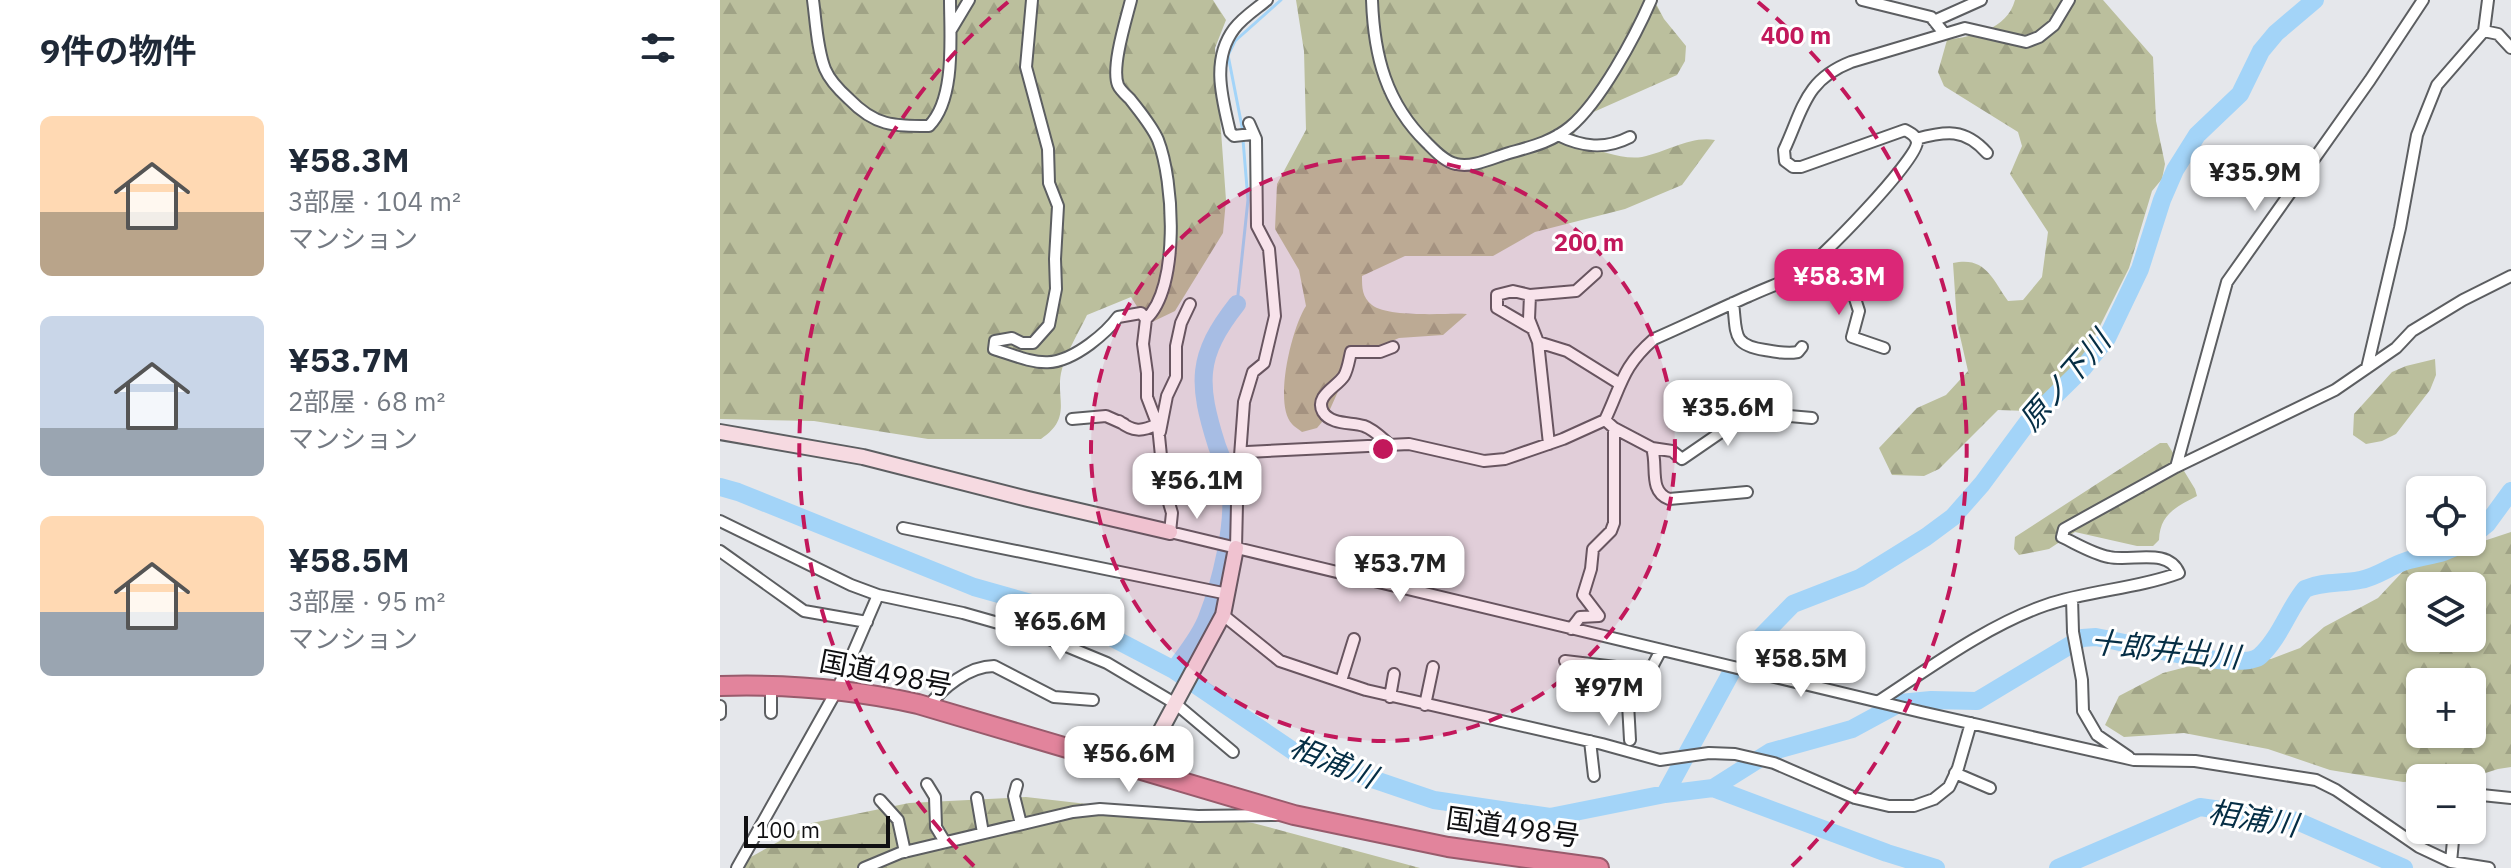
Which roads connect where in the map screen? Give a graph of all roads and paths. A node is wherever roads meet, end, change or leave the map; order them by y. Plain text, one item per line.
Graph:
1 (813, 0) edge
2 (950, 0) edge
3 (969, 0) edge
4 (1032, 0) edge
5 (1131, 0) edge
6 (1267, 0) edge
7 (1372, 0) edge
8 (1651, 0) edge
9 (1862, 0) edge
10 (1981, 0) edge
11 (2069, 0) edge
12 (2423, 0) edge
13 (2488, 0) edge
14 (1903, 5) edge
15 (1934, 21) junction
16 (2484, 31) junction
17 (950, 32) junction
18 (1944, 33) junction
19 (2511, 48) edge
20 (1558, 135) junction
21 (1630, 137) dead end
22 (1916, 139) junction
23 (1987, 153) dead end
24 (1596, 273) dead end
25 (1802, 273) junction
26 (2511, 276) edge
27 (1530, 295) junction
28 (1733, 303) junction
29 (1190, 304) dead end
30 (1146, 319) junction
31 (1533, 329) junction
32 (1538, 342) junction
33 (1393, 347) dead end
34 (1802, 347) dead end
35 (1884, 348) dead end
36 (2367, 368) junction
37 (1620, 384) junction
38 (1111, 413) dead end
39 (1812, 418) dead end
40 (1072, 419) dead end
41 (1605, 420) junction
42 (1124, 424) junction
43 (1157, 424) junction
44 (1614, 428) junction
45 (720, 432) edge
46 (1159, 438) junction
47 (1389, 444) junction
48 (1549, 444) junction
49 (1703, 446) junction
50 (1722, 446) dead end
51 (1652, 448) junction
52 (1240, 456) junction
53 (2176, 467) junction
54 (1747, 492) dead end
55 (720, 521) edge
56 (903, 528) dead end
57 (1170, 532) junction
58 (1232, 547) junction
59 (720, 551) edge
60 (1225, 593) junction
61 (878, 595) junction
62 (2072, 598) junction
63 (1223, 615) junction
64 (867, 622) junction
65 (1571, 629) junction
66 (1354, 639) dead end
67 (1661, 650) junction
68 (1565, 661) dead end
69 (1433, 667) dead end
70 (1626, 667) junction
71 (1394, 674) dead end
72 (1341, 681) junction
73 (771, 684) junction
74 (720, 686) edge
75 (837, 690) junction
76 (1390, 697) junction
77 (1093, 700) dead end
78 (1178, 701) junction
79 (1879, 701) junction
80 (1425, 705) junction
81 (720, 706) edge
82 (928, 707) junction
83 (771, 713) dead end
84 (720, 714) edge
85 (1971, 723) junction
86 (1630, 740) dead end
87 (1590, 741) junction
88 (1233, 752) dead end
89 (2134, 760) junction
90 (1140, 769) junction
91 (1955, 773) junction
92 (1594, 776) dead end
93 (927, 784) dead end
94 (1017, 785) dead end
95 (1990, 788) dead end
96 (2486, 795) edge
97 (977, 798) dead end
98 (2511, 798) edge
99 (880, 800) dead end
100 (1294, 815) junction
101 (1021, 824) junction
102 (983, 833) junction
103 (945, 842) junction
104 (2453, 844) edge
105 (905, 852) junction
106 (2451, 862) junction
107 (2468, 867) edge
108 (737, 868) edge
109 (864, 868) edge
110 (1599, 868) edge
111 (2489, 868) edge

1 - 17 street
2 - 17 street
3 - 17 street
4 - 30 street
5 - 30 street
6 - 52 street
7 - 20 street
8 - 20 street
9 - 14 street
10 - 15 street
11 - 18 street
12 - 53 street
13 - 16 street
14 - 15 street
15 - 18 street
16 - 19 street
16 - 36 street
18 - 22 street
20 - 21 street
22 - 23 street
22 - 25 street
24 - 27 street
25 - 28 street
25 - 35 street
26 - 36 street
27 - 31 street
27 - 31 street
28 - 34 street
28 - 37 street
29 - 46 street
30 - 43 street
31 - 32 street
32 - 37 street
32 - 48 street
33 - 47 street
36 - 53 street
37 - 41 street
38 - 42 street
39 - 49 street
40 - 42 street
41 - 44 street
41 - 48 street
42 - 43 street
43 - 46 street
44 - 51 street
44 - 65 street
45 - 57 street
46 - 57 street
47 - 48 street
47 - 52 street
49 - 50 street
49 - 51 street
51 - 54 street
52 - 58 street
53 - 62 street
55 - 61 street
56 - 60 street
57 - 58 street
58 - 60 street
58 - 65 street
59 - 64 street
60 - 63 street
61 - 64 street
61 - 78 street
62 - 79 street
62 - 89 street
63 - 72 street
63 - 78 street
64 - 75 street
65 - 67 street
66 - 72 street
67 - 70 street
67 - 79 street
68 - 70 street
69 - 80 street
70 - 86 street
71 - 76 street
72 - 76 street
73 - 74 highway, 国道498号
73 - 75 highway, 国道498号
73 - 83 street
75 - 82 highway, 国道498号
75 - 108 street
76 - 80 street
77 - 82 street
78 - 88 street
78 - 90 street
79 - 85 street
80 - 87 street
81 - 84 street
82 - 90 highway, 国道498号
85 - 89 street
85 - 91 street
87 - 91 street
87 - 92 street
89 - 106 street
90 - 100 highway, 国道498号
91 - 95 street
93 - 103 street
94 - 101 street
96 - 98 street
97 - 102 street
99 - 105 street
100 - 101 street
100 - 110 highway, 国道498号
101 - 102 street
102 - 103 street
103 - 105 street
104 - 106 street
105 - 109 street
106 - 107 street
107 - 111 street

